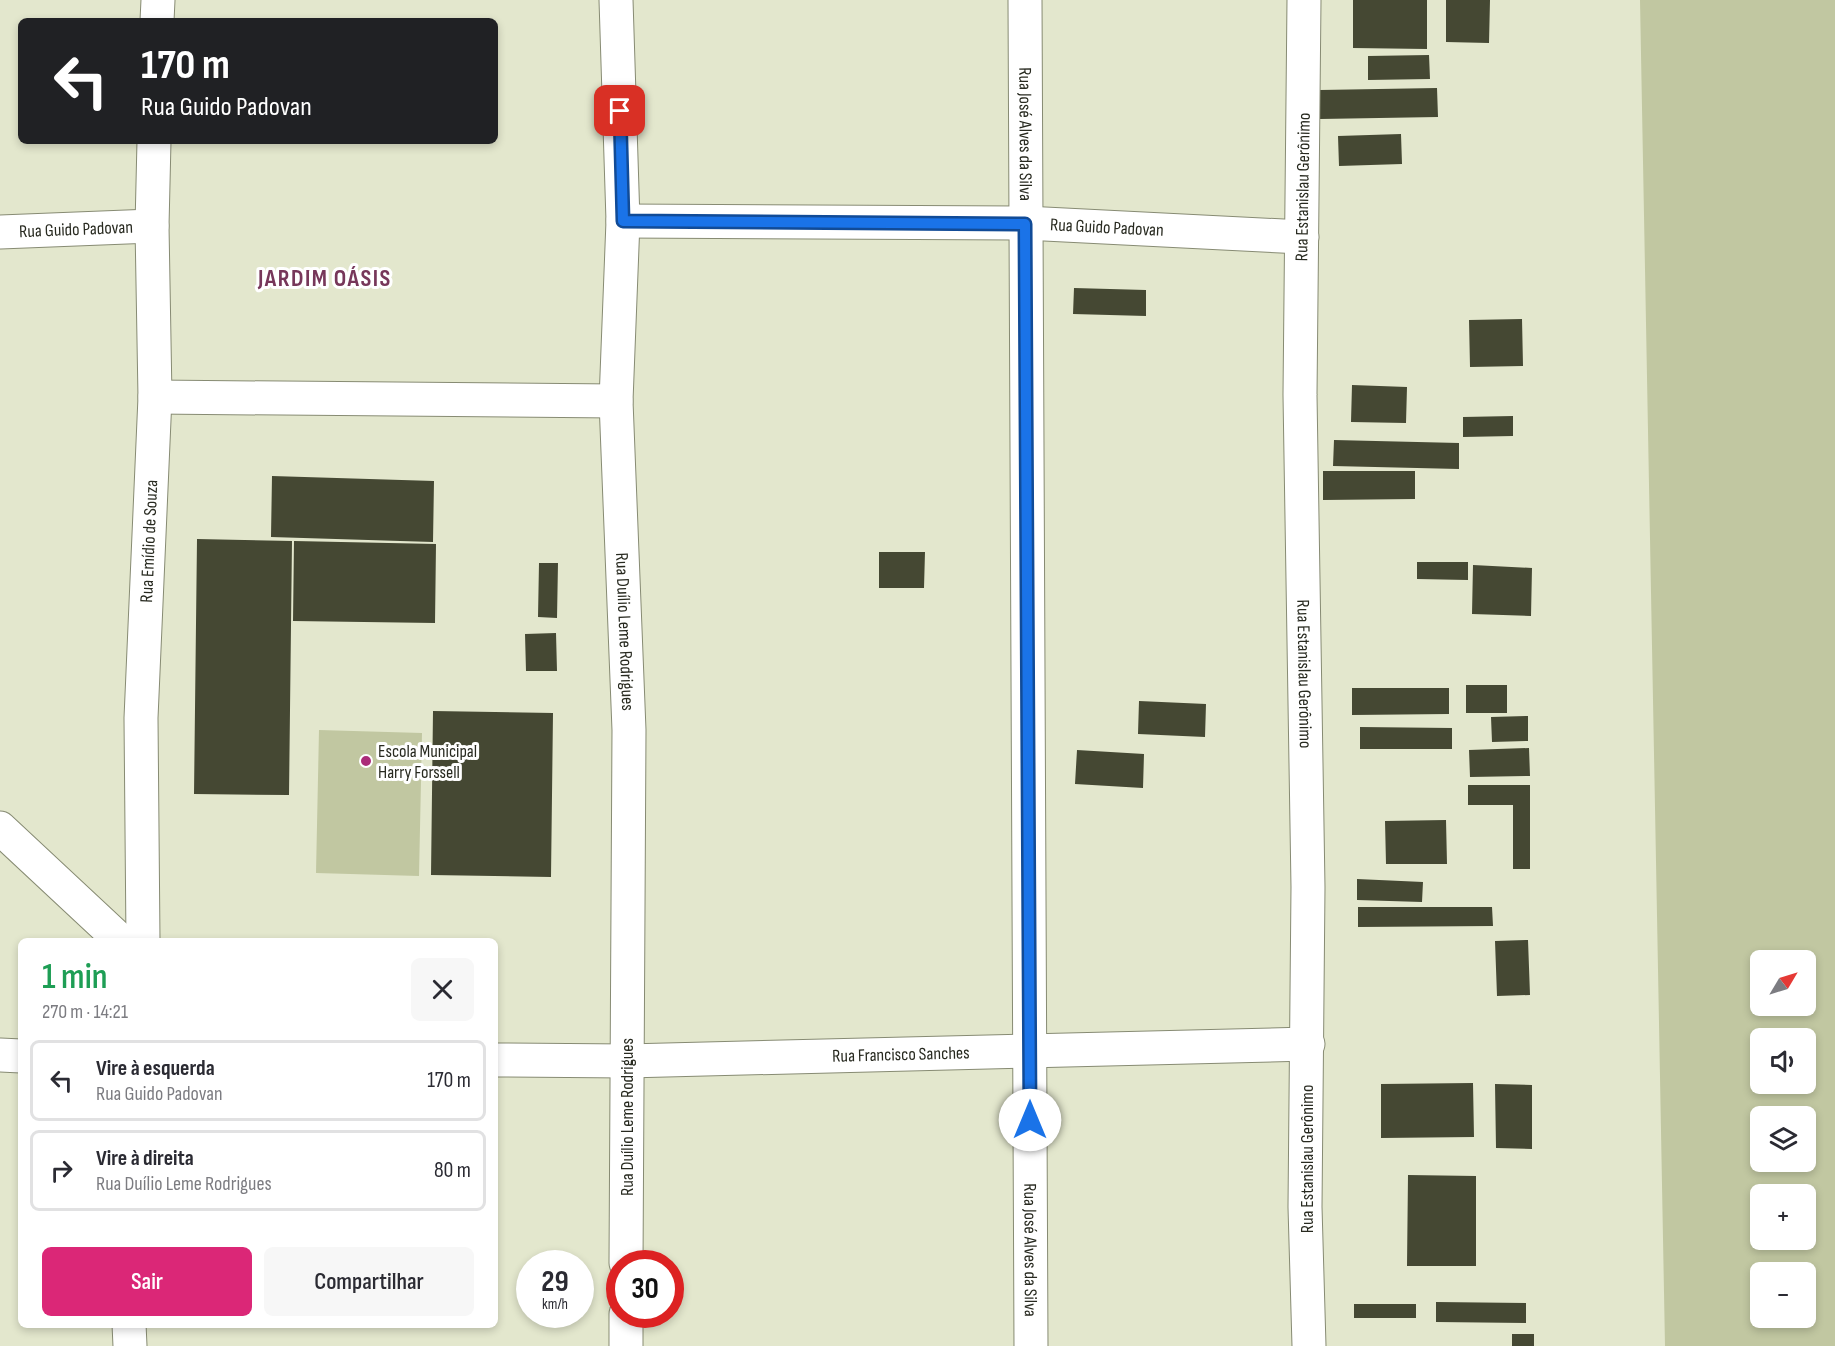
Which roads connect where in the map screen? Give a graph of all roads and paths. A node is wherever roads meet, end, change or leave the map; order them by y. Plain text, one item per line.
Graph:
1 (158, 0) edge
2 (616, 0) edge
3 (1025, 0) edge
4 (1304, 0) edge
5 (157, 18) edge
6 (154, 144) edge
7 (623, 221) junction
8 (1025, 224) junction
9 (152, 226) junction
10 (0, 232) edge
11 (1302, 237) junction
12 (155, 397) junction
13 (616, 401) junction
14 (0, 828) edge
15 (118, 938) edge
16 (143, 938) edge
17 (1308, 1044) junction
18 (1030, 1052) junction
19 (0, 1056) edge
20 (18, 1056) edge
21 (498, 1060) edge
22 (627, 1061) junction
23 (626, 1250) edge
24 (129, 1328) edge
25 (626, 1328) edge
26 (130, 1346) edge
27 (626, 1346) edge
28 (1031, 1346) edge
29 (1309, 1346) edge

1 - 5 street
2 - 7 street, Rua Duílio Leme Rodrigues
3 - 8 street, Rua José Alves da Silva
4 - 11 street, Rua Estanislau Gerônimo
6 - 9 street, Rua Emídio de Souza
7 - 8 street, Rua Guido Padovan
7 - 13 street, Rua Duílio Leme Rodrigues
8 - 11 street, Rua Guido Padovan
8 - 18 street, Rua José Alves da Silva
9 - 10 street, Rua Guido Padovan
9 - 12 street, Rua Emídio de Souza
11 - 17 street, Rua Estanislau Gerônimo
12 - 13 street
12 - 16 street, Rua Emídio de Souza
13 - 22 street, Rua Duílio Leme Rodrigues
14 - 15 street
17 - 18 street, Rua Francisco Sanches
17 - 29 street, Rua Estanislau Gerônimo
18 - 22 street, Rua Francisco Sanches
18 - 28 street, Rua José Alves da Silva
19 - 20 street
21 - 22 street, Rua Francisco Sanches
22 - 23 street, Rua Duílio Leme Rodrigues
24 - 26 street
25 - 27 street

